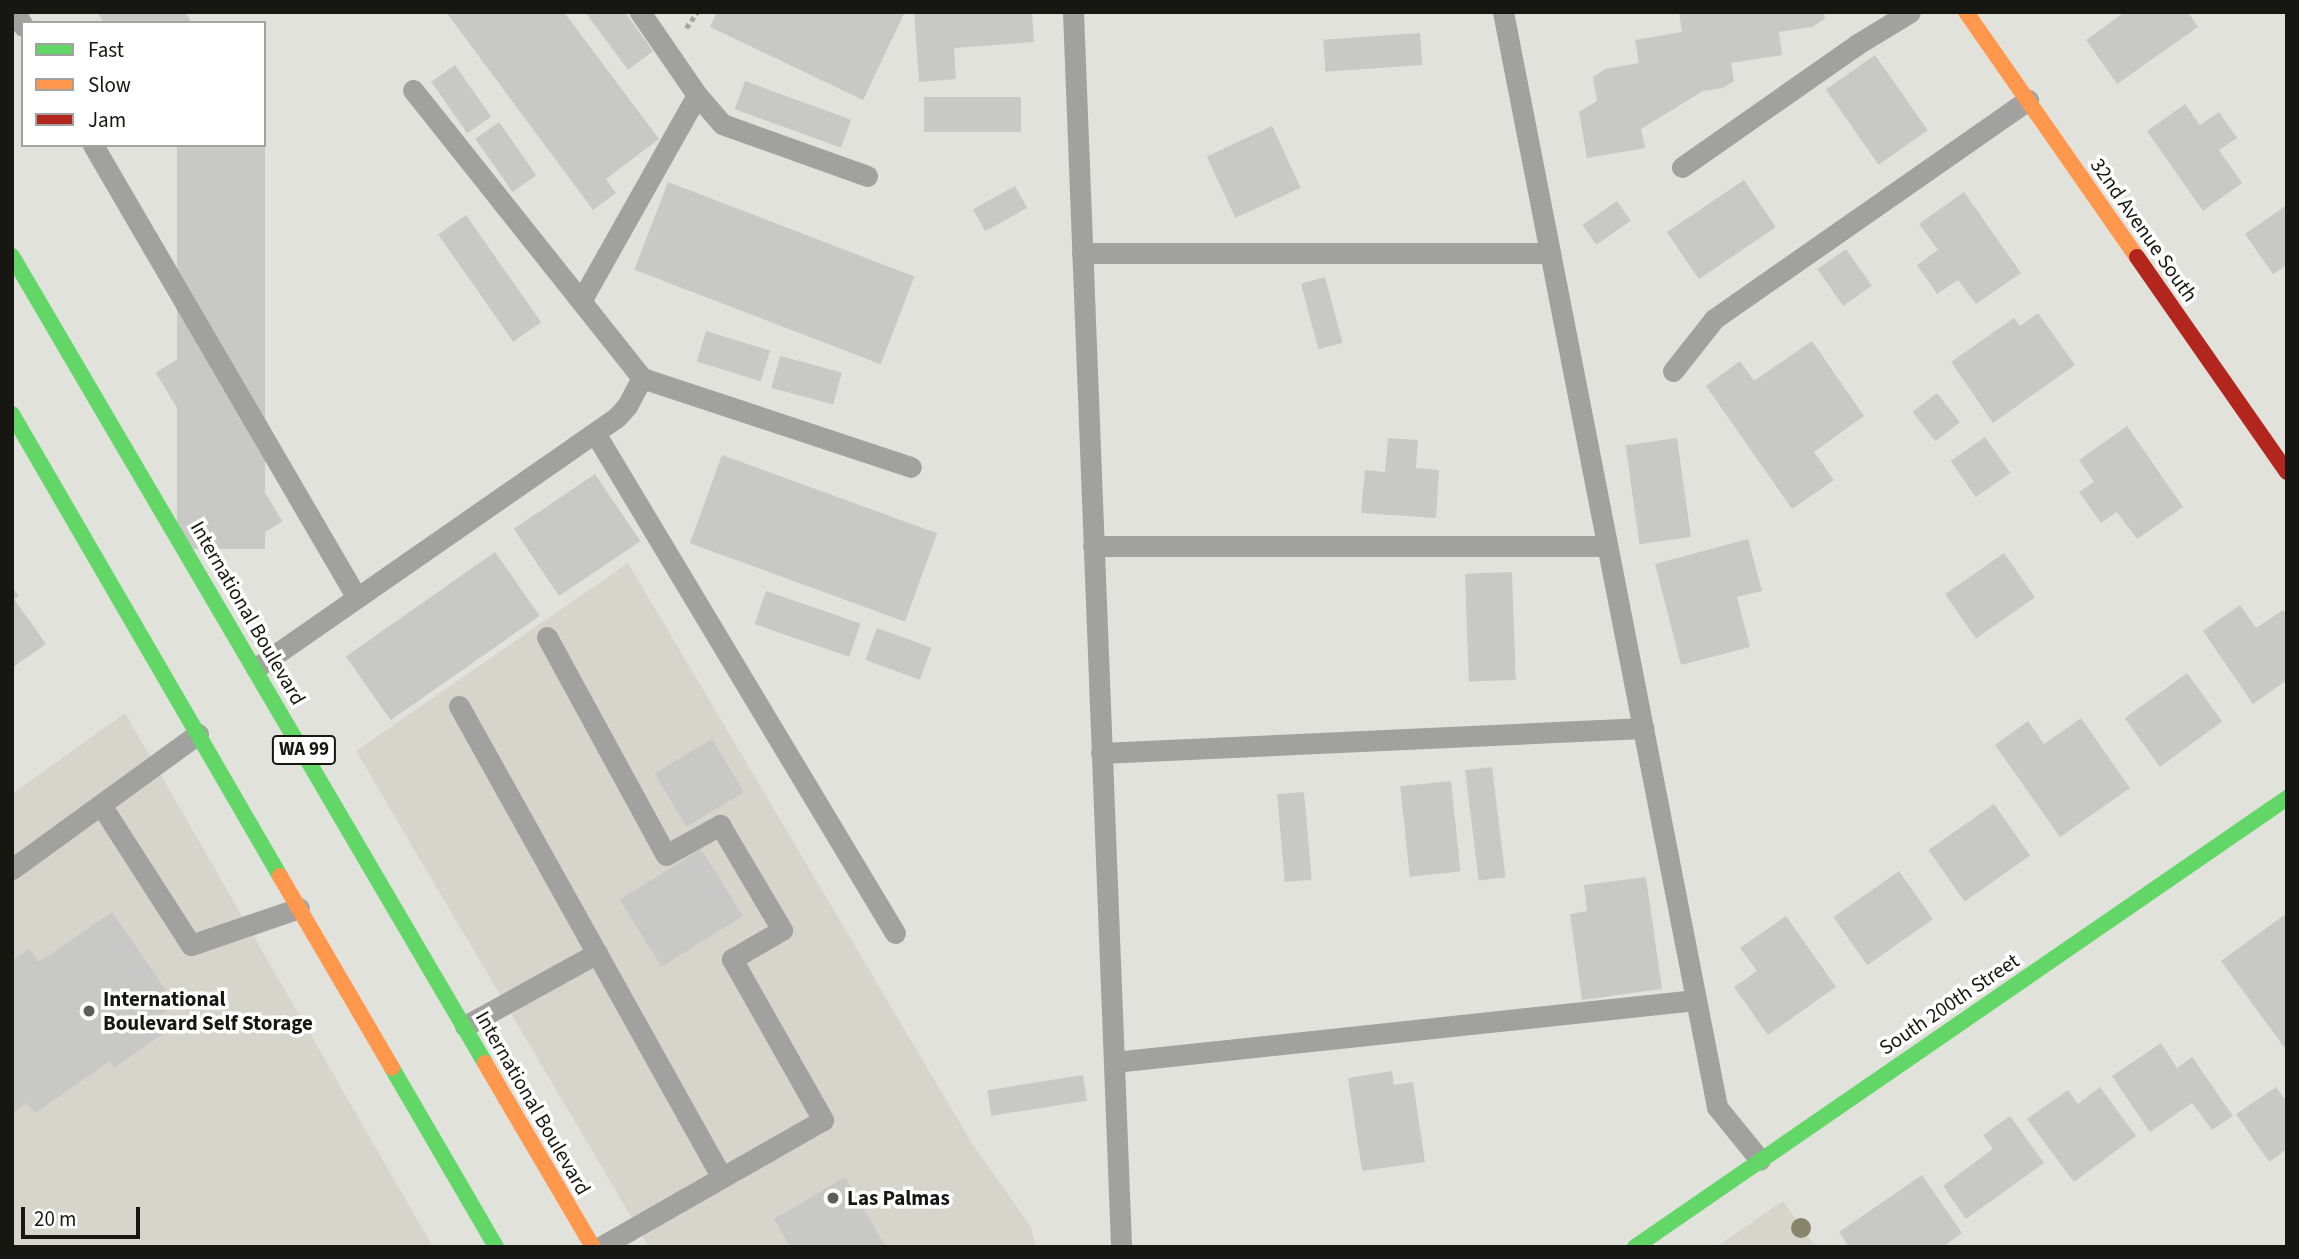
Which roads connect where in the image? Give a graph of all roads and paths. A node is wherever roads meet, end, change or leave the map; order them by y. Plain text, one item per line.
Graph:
1 (640, 12) edge
2 (1073, 12) edge
3 (1503, 12) edge
4 (1910, 12) edge
5 (1966, 12) edge
6 (414, 90) dead end
7 (697, 95) junction
8 (2028, 100) junction
9 (94, 147) edge
10 (1682, 167) dead end
11 (867, 176) dead end
12 (1082, 253) junction
13 (1550, 253) junction
14 (12, 256) edge
15 (580, 301) junction
16 (1673, 371) dead end
17 (642, 378) junction
18 (14, 419) edge
19 (595, 433) junction
20 (911, 467) dead end
21 (2286, 468) edge
22 (1093, 546) junction
23 (1607, 546) junction
24 (357, 598) junction
25 (547, 637) dead end
26 (256, 668) junction
27 (459, 706) dead end
28 (1643, 728) junction
29 (198, 734) junction
30 (1101, 752) junction
31 (2287, 798) edge
32 (101, 805) junction
33 (12, 869) edge
34 (299, 908) junction
35 (895, 933) dead end
36 (597, 954) junction
37 (1696, 1000) junction
38 (464, 1026) junction
39 (1114, 1062) junction
40 (1760, 1160) junction
41 (722, 1178) junction
42 (496, 1247) edge
43 (593, 1247) edge
44 (600, 1247) edge
45 (1121, 1247) edge
46 (1635, 1247) edge

1 - 7 lane
2 - 12 lane
3 - 13 lane
4 - 10 lane
5 - 8 main road, 32nd Avenue South
6 - 15 lane
7 - 11 lane
7 - 15 lane
8 - 16 lane
8 - 21 main road, 32nd Avenue South
9 - 24 lane
12 - 13 lane
12 - 22 lane
13 - 23 lane
14 - 26 main road, International Boulevard / WA 99
15 - 17 lane
17 - 19 lane
17 - 20 lane
18 - 29 main road
19 - 24 lane
19 - 35 lane
22 - 23 lane
22 - 30 lane
23 - 28 lane
24 - 26 lane
25 - 41 lane
26 - 38 main road, International Boulevard / WA 99
27 - 36 lane
28 - 30 lane
28 - 37 lane
29 - 32 lane
29 - 34 main road
30 - 39 lane
31 - 40 main road, South 200th Street
32 - 33 lane
32 - 34 lane
34 - 42 main road
36 - 38 lane
36 - 41 lane
37 - 39 lane
37 - 40 lane
38 - 43 main road, International Boulevard / WA 99
39 - 45 lane
40 - 46 main road, South 200th Street
41 - 44 lane

